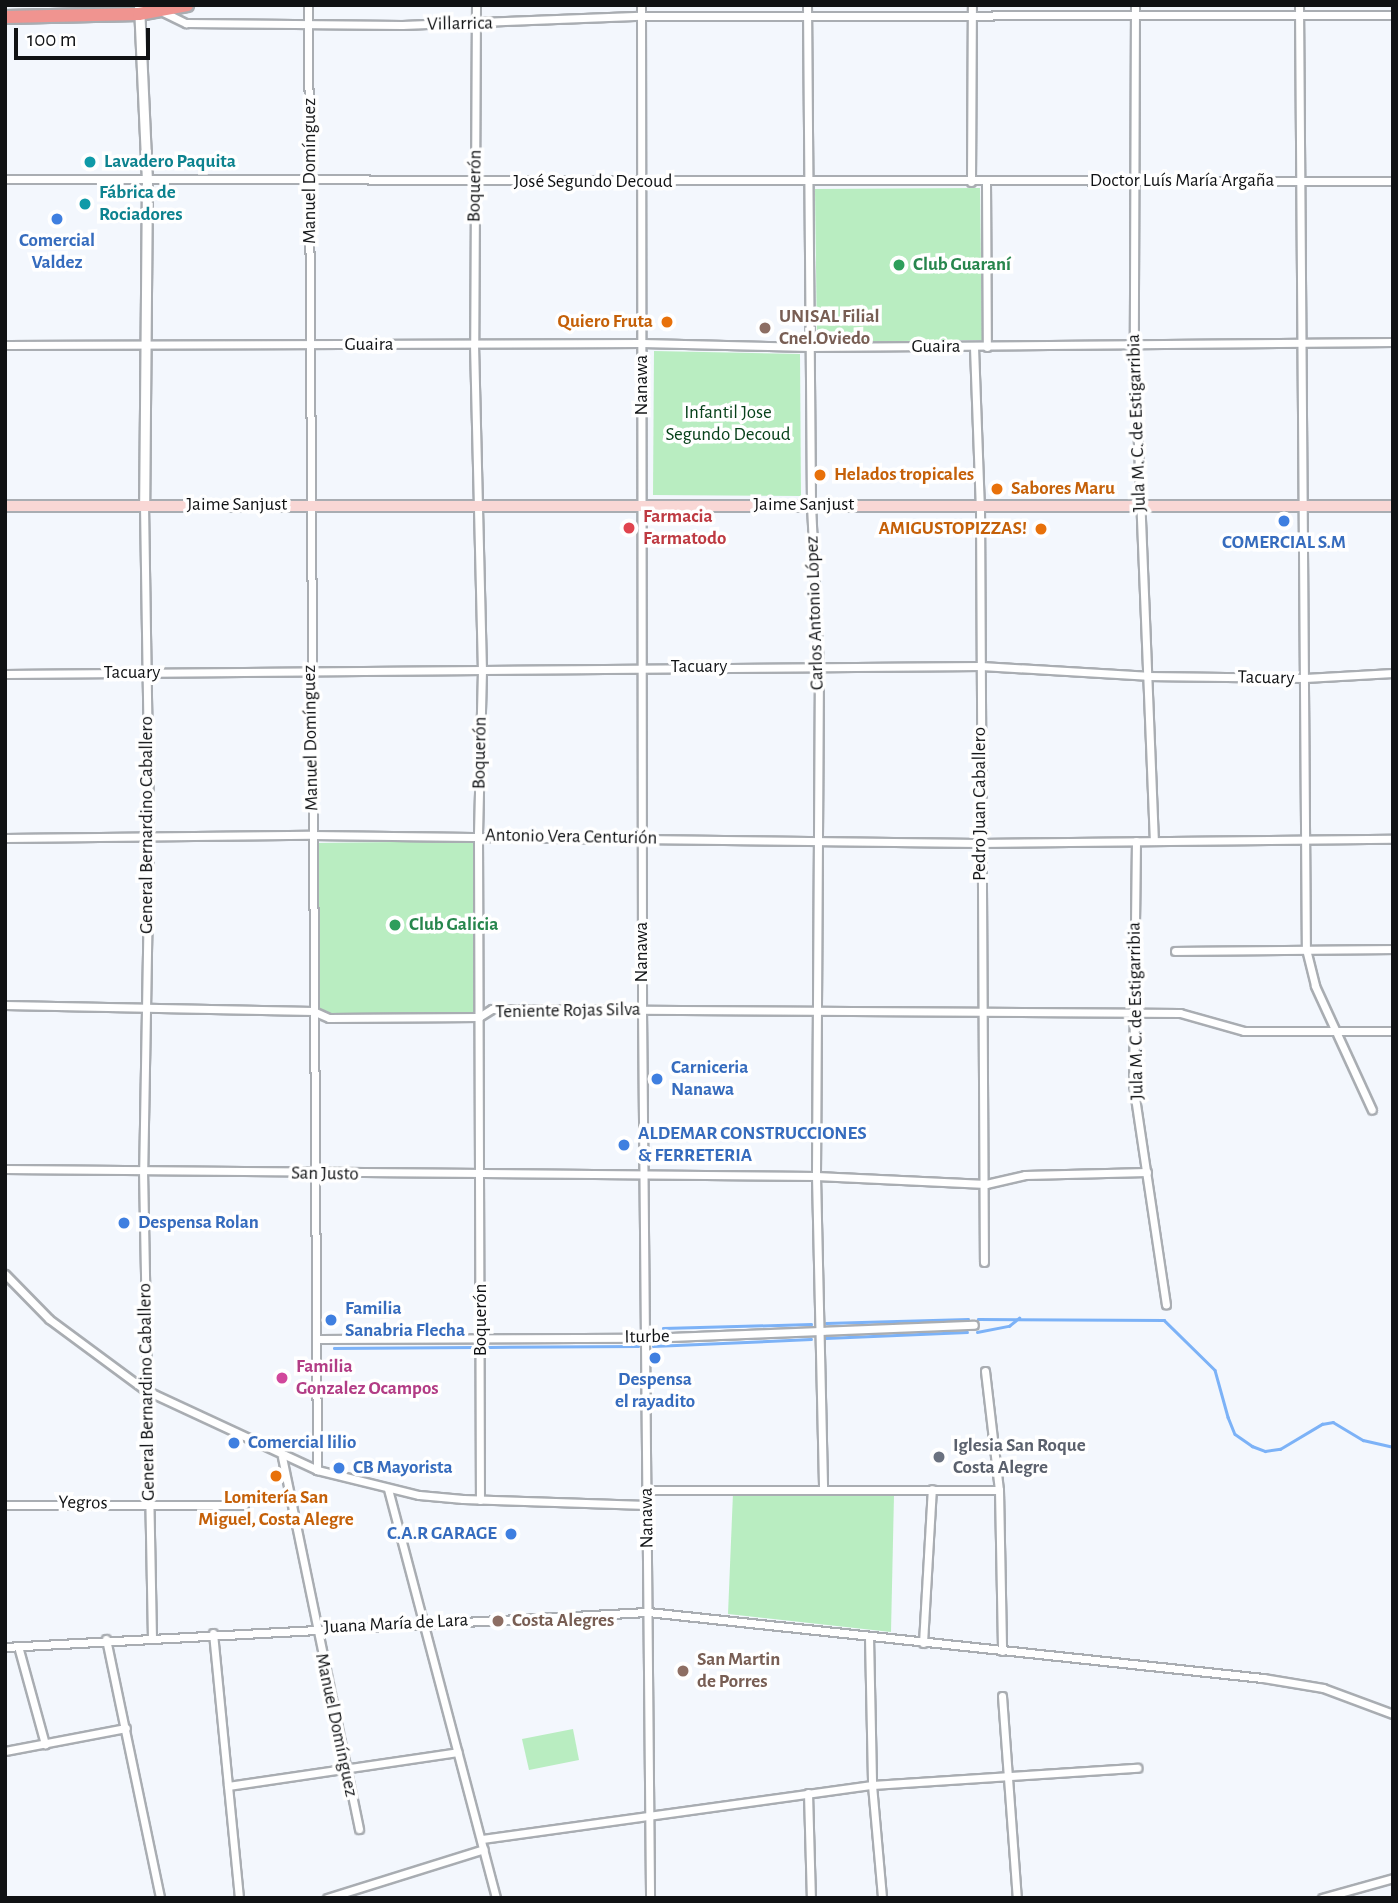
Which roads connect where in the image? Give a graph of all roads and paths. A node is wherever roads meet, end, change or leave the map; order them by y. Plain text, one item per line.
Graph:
1 (187, 5) edge
2 (308, 5) edge
3 (476, 5) edge
4 (641, 5) edge
5 (807, 5) edge
6 (972, 5) edge
7 (1135, 5) edge
8 (1299, 5) edge
9 (139, 10) edge
10 (160, 10) junction
11 (1393, 15) edge
12 (641, 16) junction
13 (807, 16) junction
14 (971, 16) junction
15 (1135, 16) junction
16 (1299, 16) junction
17 (5, 17) edge
18 (309, 21) junction
19 (477, 24) junction
20 (5, 179) edge
21 (147, 179) junction
22 (310, 180) junction
23 (475, 181) junction
24 (1300, 181) junction
25 (1393, 181) edge
26 (642, 182) junction
27 (809, 182) junction
28 (971, 182) junction
29 (986, 182) junction
30 (1135, 182) junction
31 (1393, 342) edge
32 (642, 343) junction
33 (1298, 343) junction
34 (474, 344) junction
35 (5, 345) edge
36 (310, 345) junction
37 (1134, 345) junction
38 (145, 346) junction
39 (810, 347) junction
40 (974, 347) junction
41 (987, 347) junction
42 (642, 504) junction
43 (144, 505) junction
44 (313, 505) junction
45 (477, 505) junction
46 (811, 505) junction
47 (5, 506) edge
48 (1393, 506) edge
49 (980, 507) junction
50 (1140, 507) junction
51 (1300, 508) junction
52 (981, 666) junction
53 (818, 667) junction
54 (644, 668) junction
55 (482, 670) junction
56 (146, 673) junction
57 (309, 673) junction
58 (1393, 673) edge
59 (5, 674) edge
60 (1147, 676) junction
61 (1305, 678) junction
62 (312, 835) junction
63 (478, 836) junction
64 (5, 838) edge
65 (149, 838) junction
66 (642, 838) junction
67 (1393, 839) edge
68 (1154, 840) junction
69 (1305, 840) junction
70 (816, 841) junction
71 (1136, 841) junction
72 (979, 843) junction
73 (1306, 949) junction
74 (1393, 949) edge
75 (1175, 951) dead end
76 (5, 1005) edge
77 (145, 1007) junction
78 (642, 1010) junction
79 (313, 1011) junction
80 (815, 1012) junction
81 (979, 1013) junction
82 (1134, 1014) junction
83 (480, 1017) junction
84 (1335, 1030) junction
85 (1393, 1031) edge
86 (1371, 1110) dead end
87 (5, 1169) edge
88 (142, 1170) junction
89 (1147, 1172) junction
90 (316, 1174) junction
91 (644, 1175) junction
92 (481, 1176) junction
93 (816, 1176) junction
94 (986, 1184) junction
95 (984, 1262) dead end
96 (5, 1274) edge
97 (1166, 1305) dead end
98 (974, 1325) dead end
99 (818, 1332) junction
100 (482, 1338) junction
101 (645, 1338) junction
102 (319, 1339) junction
103 (985, 1371) dead end
104 (145, 1390) junction
105 (282, 1457) junction
106 (317, 1470) junction
107 (388, 1489) junction
108 (823, 1489) junction
109 (932, 1489) junction
110 (647, 1490) junction
111 (999, 1490) junction
112 (480, 1500) junction
113 (5, 1505) edge
114 (244, 1505) dead end
115 (647, 1505) junction
116 (150, 1506) junction
117 (648, 1612) junction
118 (423, 1622) junction
119 (315, 1628) junction
120 (213, 1633) junction
121 (152, 1636) junction
122 (869, 1637) junction
123 (106, 1639) junction
124 (923, 1643) junction
125 (18, 1646) junction
126 (5, 1647) edge
127 (1002, 1651) junction
128 (1002, 1696) dead end
129 (1393, 1714) edge
130 (126, 1728) junction
131 (45, 1744) junction
132 (5, 1751) edge
133 (458, 1752) junction
134 (1137, 1768) dead end
135 (346, 1771) junction
136 (1005, 1776) junction
137 (872, 1784) junction
138 (228, 1786) junction
139 (807, 1793) junction
140 (650, 1814) junction
141 (359, 1829) dead end
142 (482, 1839) junction
143 (484, 1849) junction
144 (1392, 1881) edge
145 (160, 1898) edge
146 (239, 1898) edge
147 (327, 1898) edge
148 (496, 1898) edge
149 (650, 1898) edge
150 (811, 1898) edge
151 (882, 1898) edge
152 (1017, 1898) edge
153 (1322, 1898) edge

1 - 10 highway
2 - 18 street, Manuel Domínguez
3 - 19 street, Boquerón
4 - 12 street, Nanawa
5 - 13 street, Carlos Antonio López
6 - 14 street
7 - 15 street, Jula M. C. de Estigarribia
8 - 16 street
9 - 10 highway
9 - 17 highway
9 - 21 street, General Bernardino Caballero
10 - 18 street, Villarrica
11 - 16 street, Villarrica
12 - 13 street, Villarrica
12 - 19 street, Villarrica
12 - 26 street, Nanawa
13 - 14 street, Villarrica
13 - 27 street, Carlos Antonio López
14 - 15 street, Villarrica
14 - 28 street
15 - 16 street, Villarrica
15 - 30 street, Jula M. C. de Estigarribia
16 - 24 street
18 - 19 street, Villarrica
18 - 22 street, Manuel Domínguez
19 - 23 street, Boquerón
20 - 21 street, José Segundo Decoud
21 - 22 street, José Segundo Decoud
21 - 38 street, General Bernardino Caballero
22 - 23 street, José Segundo Decoud
22 - 36 street, Manuel Domínguez
23 - 26 street, José Segundo Decoud
23 - 34 street, Boquerón
24 - 25 street, Doctor Luís María Argaña
24 - 30 street, Doctor Luís María Argaña
24 - 33 street
26 - 27 street, José Segundo Decoud
26 - 32 street, Nanawa
27 - 28 street, José Segundo Decoud
27 - 39 street, Carlos Antonio López
28 - 29 street, Doctor Luís María Argaña
29 - 30 street, Doctor Luís María Argaña
29 - 41 street
30 - 37 street, Jula M. C. de Estigarribia
31 - 33 street, Guaira
32 - 34 street, Guaira
32 - 39 street, Guaira
32 - 42 street, Nanawa
33 - 37 street, Guaira
33 - 51 street
34 - 36 street, Guaira
34 - 45 street, Boquerón
35 - 38 street, Guaira
36 - 38 street, Guaira
36 - 44 street, Manuel Domínguez
37 - 41 street, Guaira
37 - 50 street, Jula M. C. de Estigarribia
38 - 43 street, General Bernardino Caballero
39 - 40 street, Guaira
39 - 46 street, Carlos Antonio López
40 - 41 street, Guaira
40 - 49 street, Pedro Juan Caballero
42 - 45 main road, Jaime Sanjust
42 - 46 main road, Jaime Sanjust
42 - 54 street, Nanawa
43 - 44 main road, Jaime Sanjust
43 - 47 main road, Jaime Sanjust
43 - 56 street, General Bernardino Caballero
44 - 45 main road, Jaime Sanjust
44 - 57 street, Manuel Domínguez
45 - 55 street, Boquerón
46 - 49 main road, Jaime Sanjust
46 - 53 street, Carlos Antonio López
48 - 51 main road, Jaime Sanjust
49 - 50 main road, Jaime Sanjust
49 - 52 street, Pedro Juan Caballero
50 - 51 main road, Jaime Sanjust
50 - 60 street, Jula M. C. de Estigarribia
51 - 61 street
52 - 53 street, Tacuary
52 - 60 street, Tacuary
52 - 72 street, Pedro Juan Caballero
53 - 54 street, Tacuary
53 - 70 street, Carlos Antonio López
54 - 55 street, Tacuary
54 - 66 street, Nanawa
55 - 57 street, Tacuary
55 - 63 street, Boquerón
56 - 57 street, Tacuary
56 - 59 street, Tacuary
56 - 65 street, General Bernardino Caballero
57 - 62 street, Manuel Domínguez
58 - 61 street, Tacuary
60 - 61 street, Tacuary
60 - 68 street, Jula M. C. de Estigarribia
61 - 69 street
62 - 63 street, Antonio Vera Centurión
62 - 65 street, Antonio Vera Centurión
62 - 79 street, Manuel Domínguez
63 - 66 street, Antonio Vera Centurión
63 - 83 street, Boquerón
64 - 65 street, Antonio Vera Centurión
65 - 77 street, General Bernardino Caballero
66 - 70 street, Antonio Vera Centurión
66 - 78 street, Nanawa
67 - 69 street, Antonio Vera Centurión
68 - 69 street, Antonio Vera Centurión
68 - 71 street, Antonio Vera Centurión
69 - 73 street
70 - 72 street, Antonio Vera Centurión
70 - 80 street, Carlos Antonio López
71 - 72 street, Antonio Vera Centurión
71 - 82 street, Jula M. C. de Estigarribia
72 - 81 street, Pedro Juan Caballero
73 - 74 street
73 - 75 street
73 - 84 street
76 - 77 street, Teniente Rojas Silva
77 - 79 street, Teniente Rojas Silva
77 - 88 street, General Bernardino Caballero
78 - 80 street, Teniente Rojas Silva
78 - 83 street, Teniente Rojas Silva
78 - 91 street, Nanawa
79 - 83 street, Teniente Rojas Silva
79 - 90 street, Manuel Domínguez
80 - 81 street, Teniente Rojas Silva
80 - 93 street, Carlos Antonio López
81 - 82 street, Teniente Rojas Silva
81 - 94 street, Pedro Juan Caballero
82 - 84 street, Teniente Rojas Silva
82 - 89 street, Jula M. C. de Estigarribia
83 - 92 street, Boquerón
84 - 85 street, Teniente Rojas Silva
84 - 86 street
87 - 88 street, San Justo
88 - 90 street, San Justo
88 - 104 street, General Bernardino Caballero
89 - 94 street, San Justo
89 - 97 street, Jula M. C. de Estigarribia
90 - 92 street, San Justo
90 - 102 street, Manuel Domínguez
91 - 92 street, San Justo
91 - 93 street, San Justo
91 - 101 street, Nanawa
92 - 100 street, Boquerón
93 - 94 street, San Justo
93 - 99 street, Carlos Antonio López
94 - 95 street, Pedro Juan Caballero
96 - 104 street
98 - 99 street, Iturbe
99 - 101 street, Iturbe
99 - 108 street, Carlos Antonio López
100 - 101 street, Iturbe
100 - 102 street, Iturbe
100 - 112 street, Boquerón
101 - 110 street, Nanawa
102 - 106 street, Manuel Domínguez
103 - 111 street
104 - 105 street
104 - 116 street, General Bernardino Caballero
105 - 106 street
105 - 119 street, Manuel Domínguez
106 - 107 street
107 - 112 street
107 - 118 street
108 - 109 street
108 - 110 street
109 - 111 street
109 - 124 street
110 - 115 street, Nanawa
111 - 127 street
112 - 115 street
113 - 116 street, Yegros
114 - 116 street, Yegros
115 - 117 street, Nanawa
116 - 121 street, General Bernardino Caballero
117 - 118 street, Juana María de Lara
117 - 122 street, Juana María de Lara
117 - 140 street, Nanawa
118 - 119 street, Juana María de Lara
118 - 133 street
119 - 120 street, Juana María de Lara
119 - 135 street, Manuel Domínguez
120 - 121 street, Juana María de Lara
120 - 138 street
121 - 123 street, Juana María de Lara
122 - 124 street, Juana María de Lara
122 - 137 street
123 - 125 street, Juana María de Lara
123 - 130 street
124 - 127 street, Juana María de Lara
125 - 126 street, Juana María de Lara
125 - 131 street
127 - 129 street, Juana María de Lara
128 - 136 street
130 - 131 street
130 - 145 street
131 - 132 street
133 - 135 street
133 - 142 street
134 - 136 street
135 - 138 street
135 - 141 street, Manuel Domínguez
136 - 137 street
136 - 152 street
137 - 139 street
137 - 151 street
138 - 146 street
139 - 140 street
139 - 150 street
140 - 142 street
140 - 149 street, Nanawa
142 - 143 street
143 - 147 street
143 - 148 street
144 - 153 street

